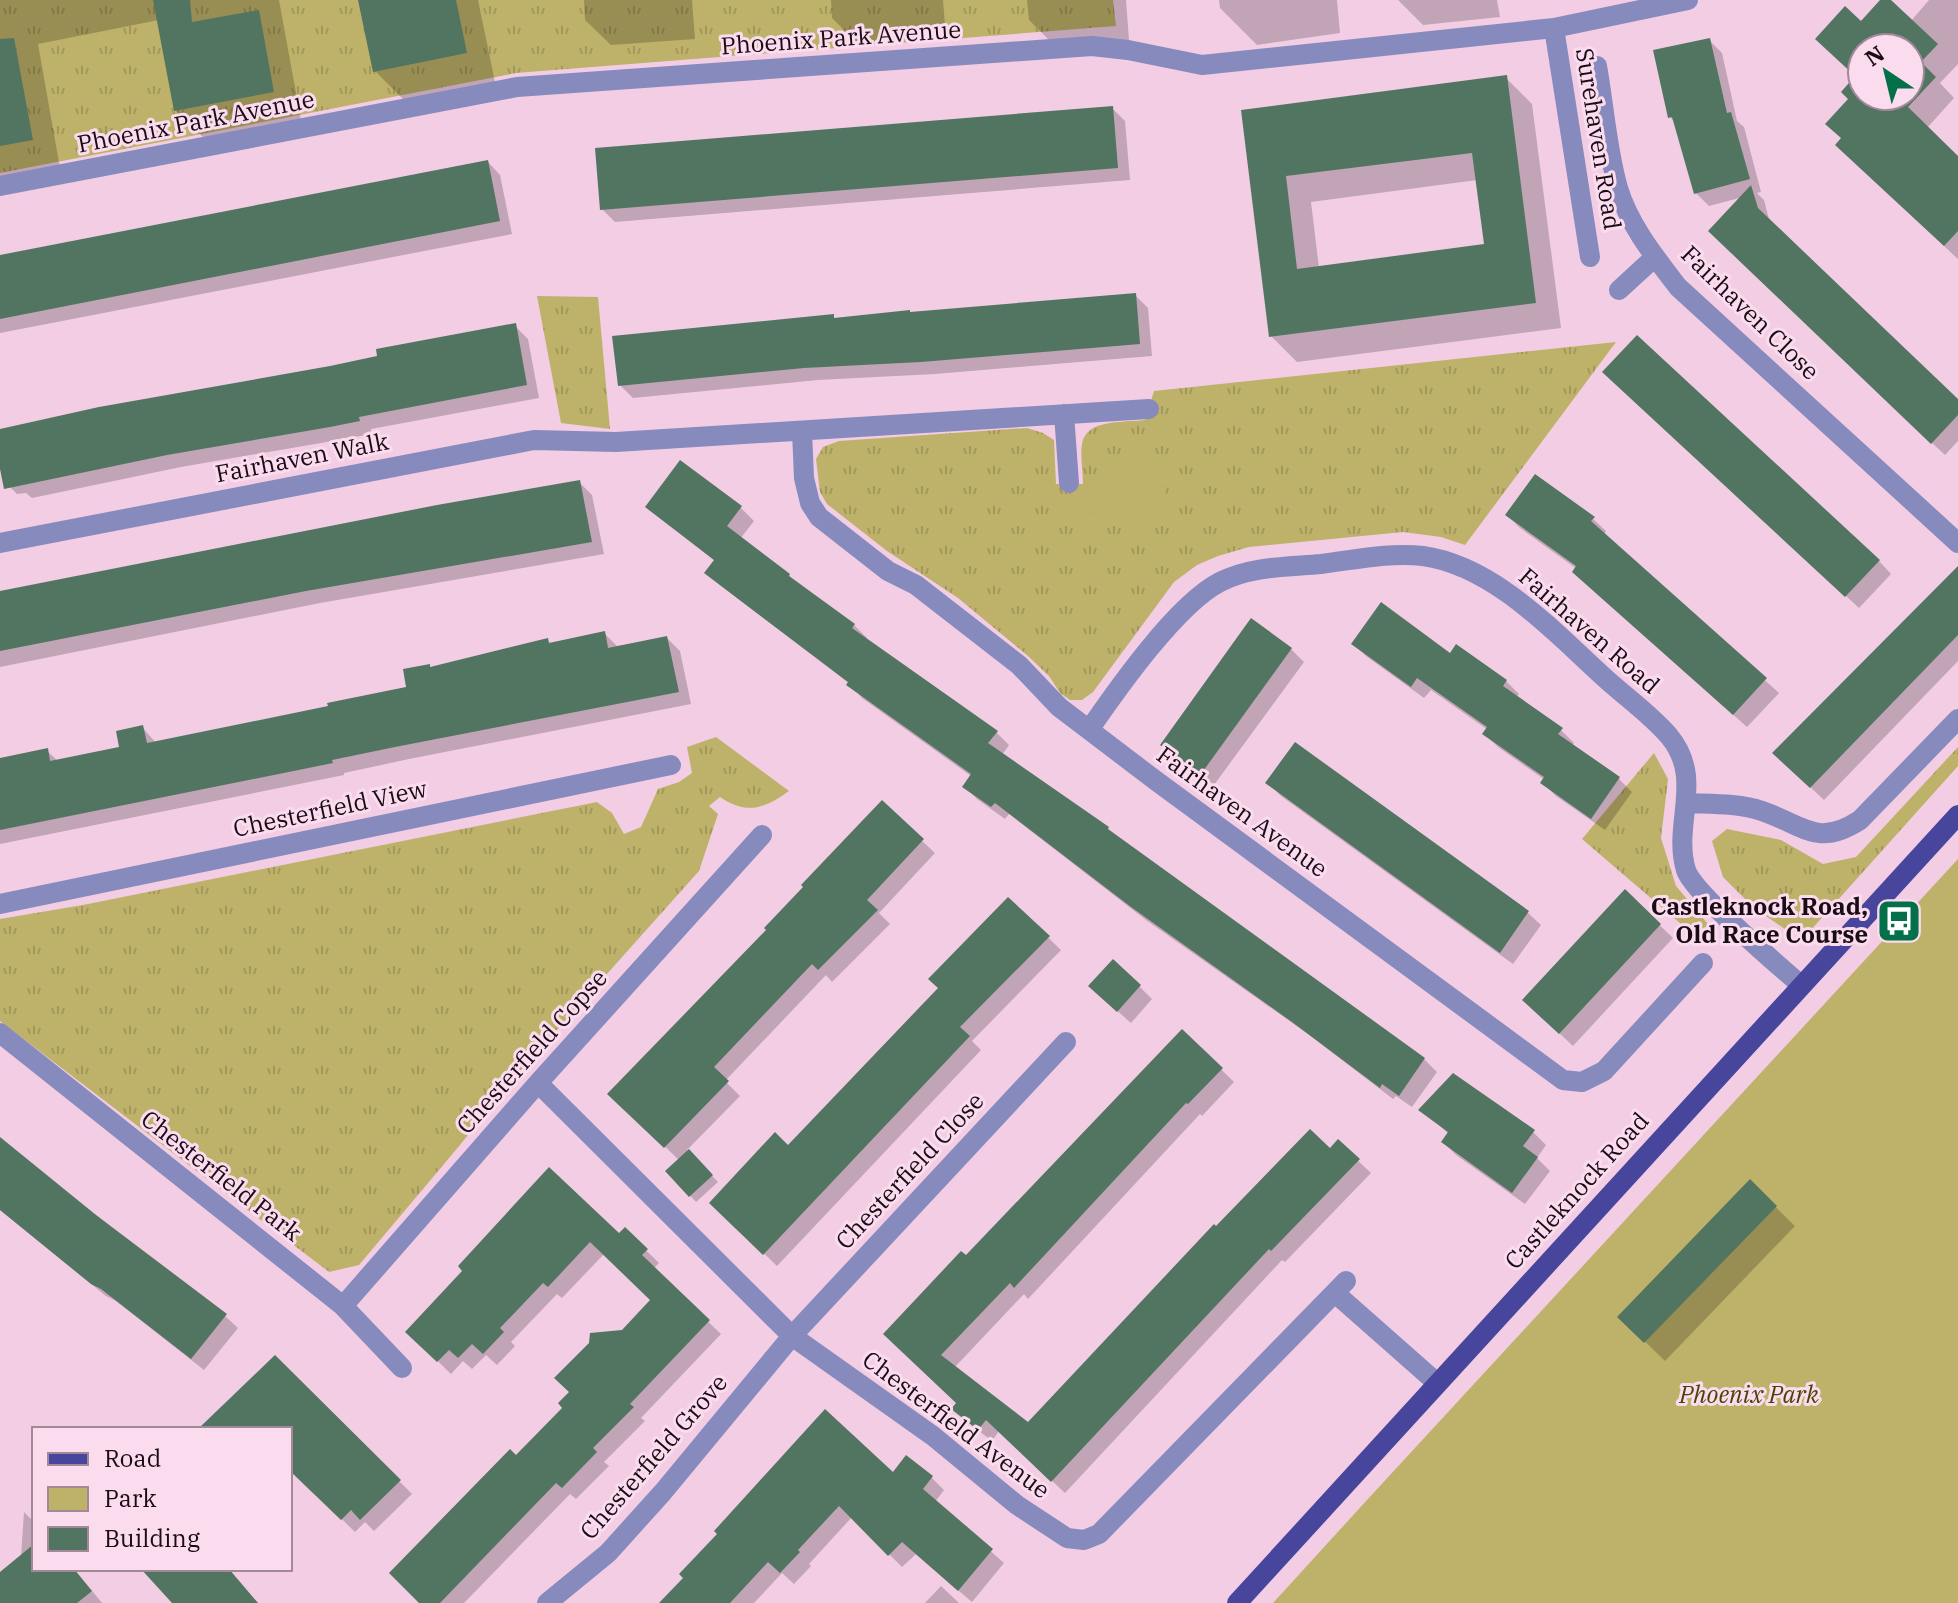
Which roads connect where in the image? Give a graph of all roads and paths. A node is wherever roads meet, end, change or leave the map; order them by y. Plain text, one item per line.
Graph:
1 (1688, 0) edge
2 (1554, 28) junction
3 (1597, 66) dead end
4 (0, 186) edge
5 (1590, 257) dead end
6 (1655, 257) junction
7 (1619, 290) dead end
8 (1149, 409) dead end
9 (1064, 414) junction
10 (802, 431) junction
11 (1069, 483) dead end
12 (0, 543) edge
13 (1958, 543) edge
14 (1958, 719) edge
15 (1089, 730) junction
16 (671, 765) dead end
17 (1687, 803) junction
18 (1958, 815) edge
19 (762, 835) dead end
20 (0, 904) edge
21 (1703, 963) dead end
22 (1801, 985) junction
23 (0, 1033) edge
24 (1066, 1042) dead end
25 (538, 1083) junction
26 (343, 1306) junction
27 (792, 1336) junction
28 (402, 1368) dead end
29 (1437, 1383) junction
30 (547, 1603) edge
31 (1237, 1603) edge

1 - 2 street, Phoenix Park Avenue
2 - 4 street, Phoenix Park Avenue
2 - 5 street, Surehaven Road
3 - 6 street, Fairhaven Close
6 - 7 street
6 - 13 street, Fairhaven Close
8 - 9 street
9 - 10 street
9 - 11 street
10 - 12 street, Fairhaven Walk
10 - 15 street, Fairhaven Avenue
14 - 17 street
15 - 17 street, Fairhaven Road
15 - 21 street, Fairhaven Avenue
16 - 20 street, Chesterfield View
17 - 22 street, Fairhaven Road
18 - 22 main road, Castleknock Road
19 - 25 street, Chesterfield Copse
22 - 29 main road, Castleknock Road
23 - 26 street, Chesterfield Park
24 - 27 street, Chesterfield Close
25 - 26 street, Chesterfield Copse
25 - 27 street, Chesterfield Avenue
26 - 28 street, Chesterfield Park
27 - 29 street, Chesterfield Avenue
27 - 30 street, Chesterfield Grove
29 - 31 main road, Castleknock Road

